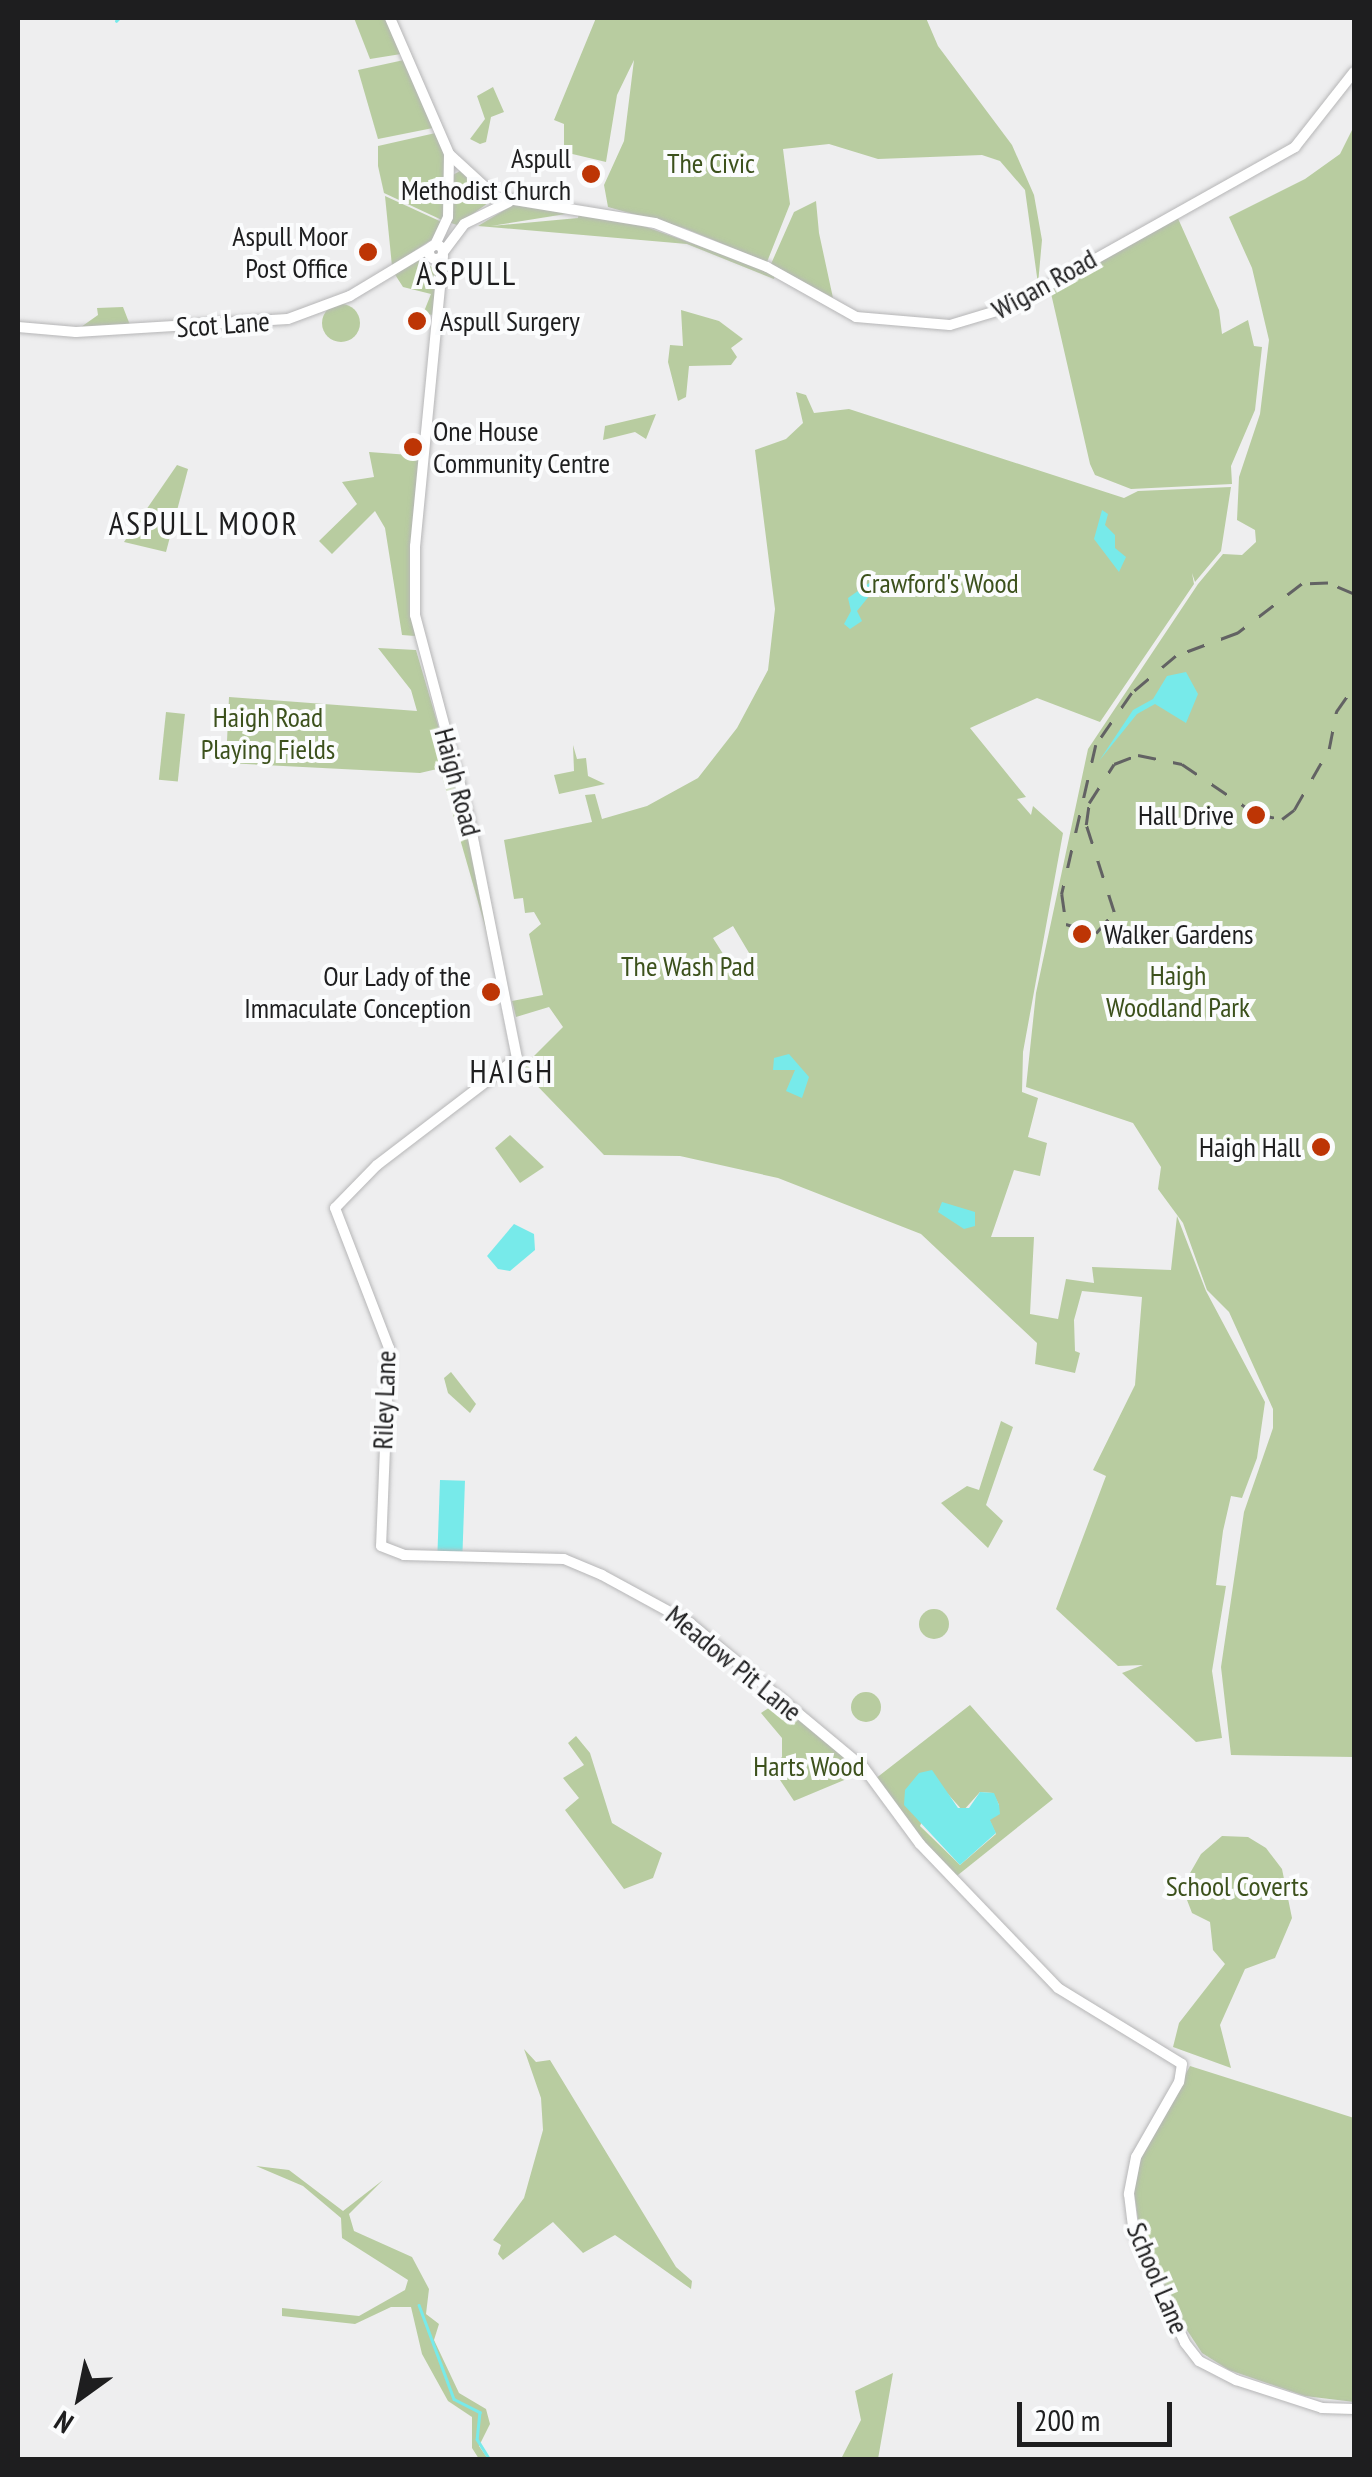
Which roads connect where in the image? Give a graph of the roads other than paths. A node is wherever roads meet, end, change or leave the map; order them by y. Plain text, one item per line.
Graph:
1 (390, 18) edge
2 (1354, 72) edge
3 (449, 154) junction
4 (464, 172) junction
5 (449, 180) junction
6 (485, 192) junction
7 (514, 201) junction
8 (489, 209) junction
9 (448, 217) junction
10 (464, 224) junction
11 (437, 252) junction
12 (18, 327) edge
13 (336, 1203) joint
14 (382, 1546) joint
15 (1179, 2082) joint
16 (1354, 2409) edge

1 - 3 main road
2 - 7 main road, Wigan Road
3 - 4 main road
3 - 5 main road
4 - 5 main road
4 - 6 main road
5 - 9 main road
6 - 7 main road, Wigan Road
6 - 8 main road
7 - 8 main road, Wigan Road
8 - 10 main road, Wigan Road
9 - 10 main road
9 - 11 main road
10 - 11 main road, Wigan Road
11 - 12 main road, Scot Lane
11 - 13 main road, Haigh Road
13 - 14 main road, Riley Lane
14 - 15 main road, Meadow Pit Lane
15 - 16 main road, School Lane

